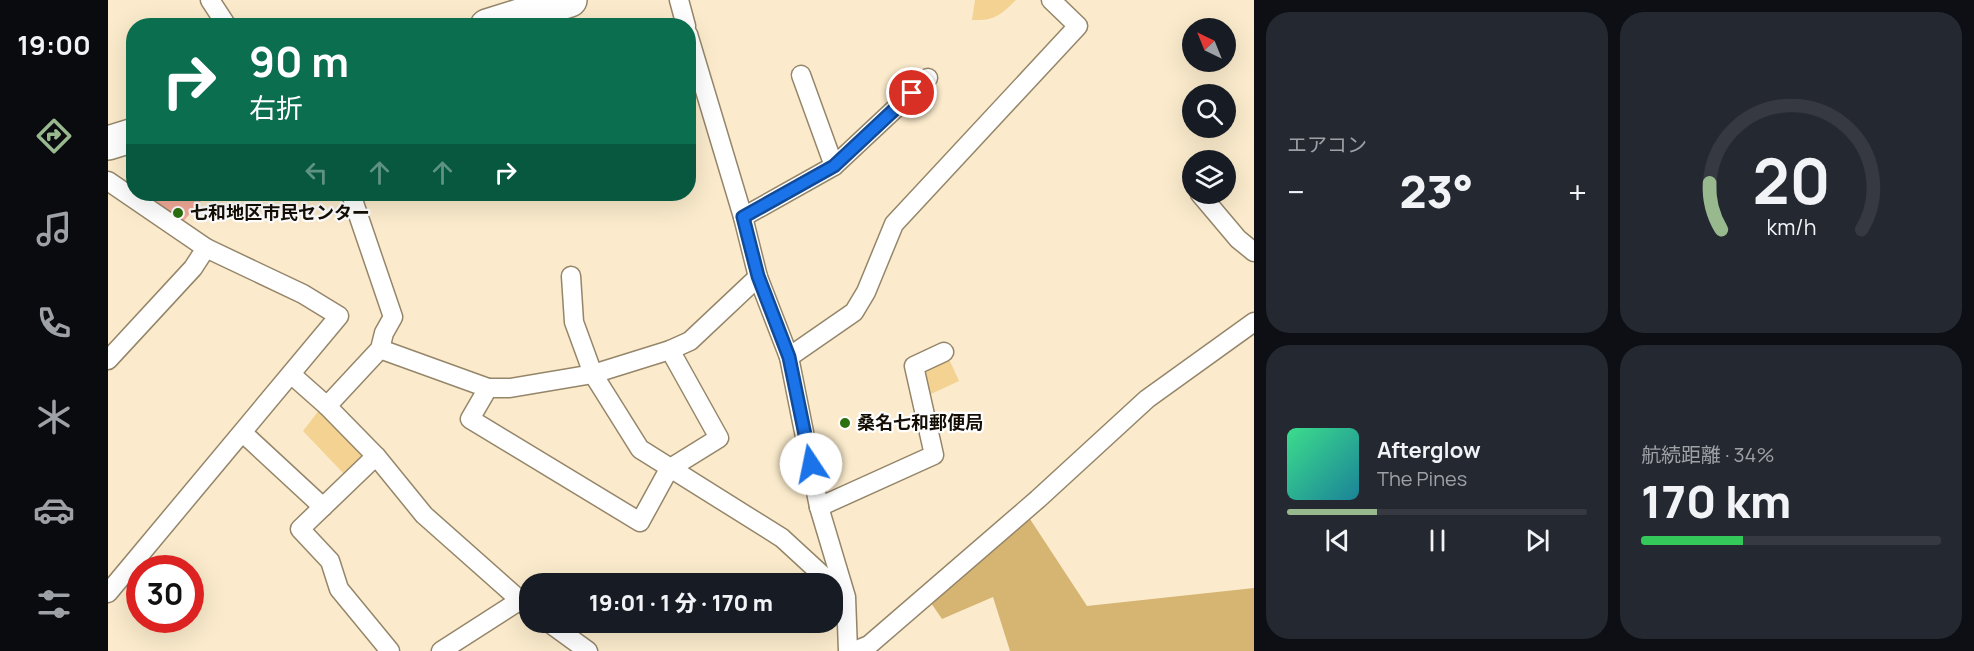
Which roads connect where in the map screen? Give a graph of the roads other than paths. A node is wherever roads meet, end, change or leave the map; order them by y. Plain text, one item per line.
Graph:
1 (210, 0) edge
2 (570, 0) edge
3 (679, 0) edge
4 (1051, 0) edge
5 (222, 18) edge
6 (513, 18) edge
7 (684, 18) edge
8 (696, 60) edge
9 (801, 75) dead end
10 (928, 78) dead end
11 (126, 137) edge
12 (108, 142) edge
13 (834, 166) junction
14 (108, 182) edge
15 (126, 194) edge
16 (136, 201) edge
17 (353, 201) edge
18 (1208, 204) edge
19 (743, 217) junction
20 (206, 248) junction
21 (1254, 252) edge
22 (571, 276) dead end
23 (758, 276) junction
24 (1254, 322) edge
25 (380, 349) junction
26 (670, 350) junction
27 (944, 352) dead end
28 (789, 357) junction
29 (108, 360) edge
30 (593, 374) junction
31 (292, 375) junction
32 (488, 388) junction
33 (327, 406) junction
34 (243, 433) junction
35 (376, 456) junction
36 (669, 469) junction
37 (323, 507) junction
38 (819, 507) junction
39 (820, 573) edge
40 (108, 592) edge
41 (843, 594) edge
42 (846, 597) junction
43 (519, 600) edge
44 (519, 608) edge
45 (563, 633) edge
46 (390, 651) edge
47 (441, 651) edge
48 (588, 651) edge
49 (848, 651) edge
50 (854, 651) edge

1 - 5 street
2 - 6 highway
3 - 7 street
4 - 28 street
8 - 19 street
9 - 13 street
10 - 13 street
11 - 12 highway
13 - 19 street
14 - 15 street
16 - 20 street
17 - 25 street
18 - 21 street
19 - 23 street
20 - 29 street
20 - 31 street
22 - 30 street
23 - 26 street
23 - 28 street
24 - 50 street
25 - 32 street
25 - 33 street
26 - 30 street
26 - 36 street
27 - 38 street
28 - 38 street
30 - 32 street
30 - 36 street
31 - 33 street
31 - 34 street
32 - 36 street
33 - 35 street
34 - 37 street
34 - 40 street
35 - 37 street
35 - 43 street
36 - 39 street
37 - 46 street
38 - 42 street
41 - 42 street
42 - 49 street
44 - 47 street
45 - 48 street

